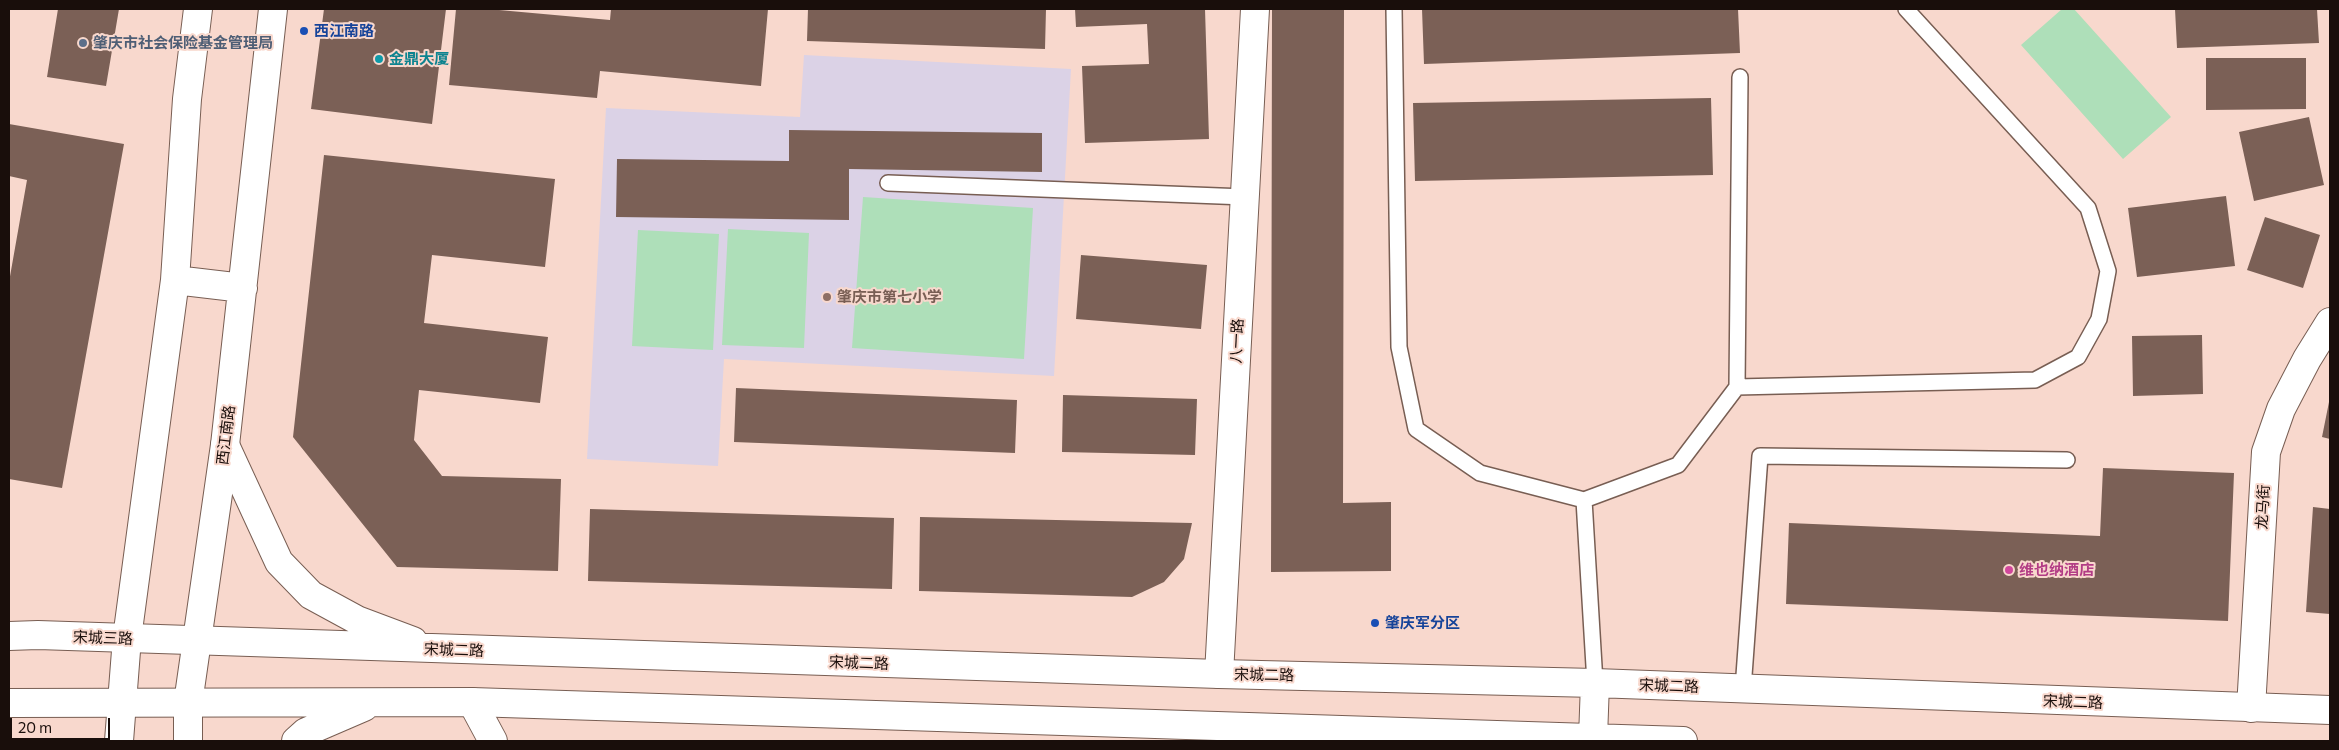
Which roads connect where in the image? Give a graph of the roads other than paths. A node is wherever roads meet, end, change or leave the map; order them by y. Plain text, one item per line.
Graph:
1 (198, 9) edge
2 (273, 9) edge
3 (1255, 9) edge
4 (1394, 9) edge
5 (1906, 9) edge
6 (1740, 77) dead end
7 (888, 182) dead end
8 (1245, 197) junction
9 (175, 280) junction
10 (242, 288) junction
11 (2330, 322) edge
12 (1737, 387) junction
13 (225, 445) junction
14 (2068, 460) dead end
15 (1584, 500) junction
16 (9, 636) edge
17 (127, 638) junction
18 (197, 641) junction
19 (438, 650) junction
20 (1219, 674) junction
21 (1595, 683) junction
22 (1743, 689) junction
23 (375, 702) junction
24 (472, 702) junction
25 (9, 703) edge
26 (122, 703) junction
27 (188, 703) junction
28 (2251, 708) junction
29 (2330, 710) edge
30 (1593, 738) junction
31 (119, 741) edge
32 (188, 741) edge
33 (296, 741) edge
34 (493, 741) edge
35 (1683, 741) edge

1 - 9 main road
2 - 10 main road, 西江南路
3 - 8 main road, 八一路
4 - 15 lane
5 - 12 lane
6 - 12 lane
7 - 8 lane
8 - 20 main road, 八一路
9 - 10 main road
9 - 17 main road
10 - 13 main road, 西江南路
11 - 28 main road, 龙马街
12 - 15 lane
13 - 18 main road, 西江南路
13 - 19 main road
14 - 22 lane
15 - 21 lane
16 - 17 main road, 宋城三路
17 - 18 main road, 宋城三路
17 - 26 main road
18 - 19 main road, 宋城二路
18 - 27 main road, 西江南路
19 - 20 main road, 宋城二路
20 - 21 main road, 宋城二路
21 - 22 main road, 宋城二路
21 - 30 main road
22 - 28 main road, 宋城二路
23 - 24 main road
23 - 27 main road
23 - 33 main road
24 - 30 main road
24 - 34 main road
25 - 26 main road
26 - 27 main road
26 - 31 main road
27 - 32 main road, 西江南路
28 - 29 main road, 宋城二路
30 - 35 main road

